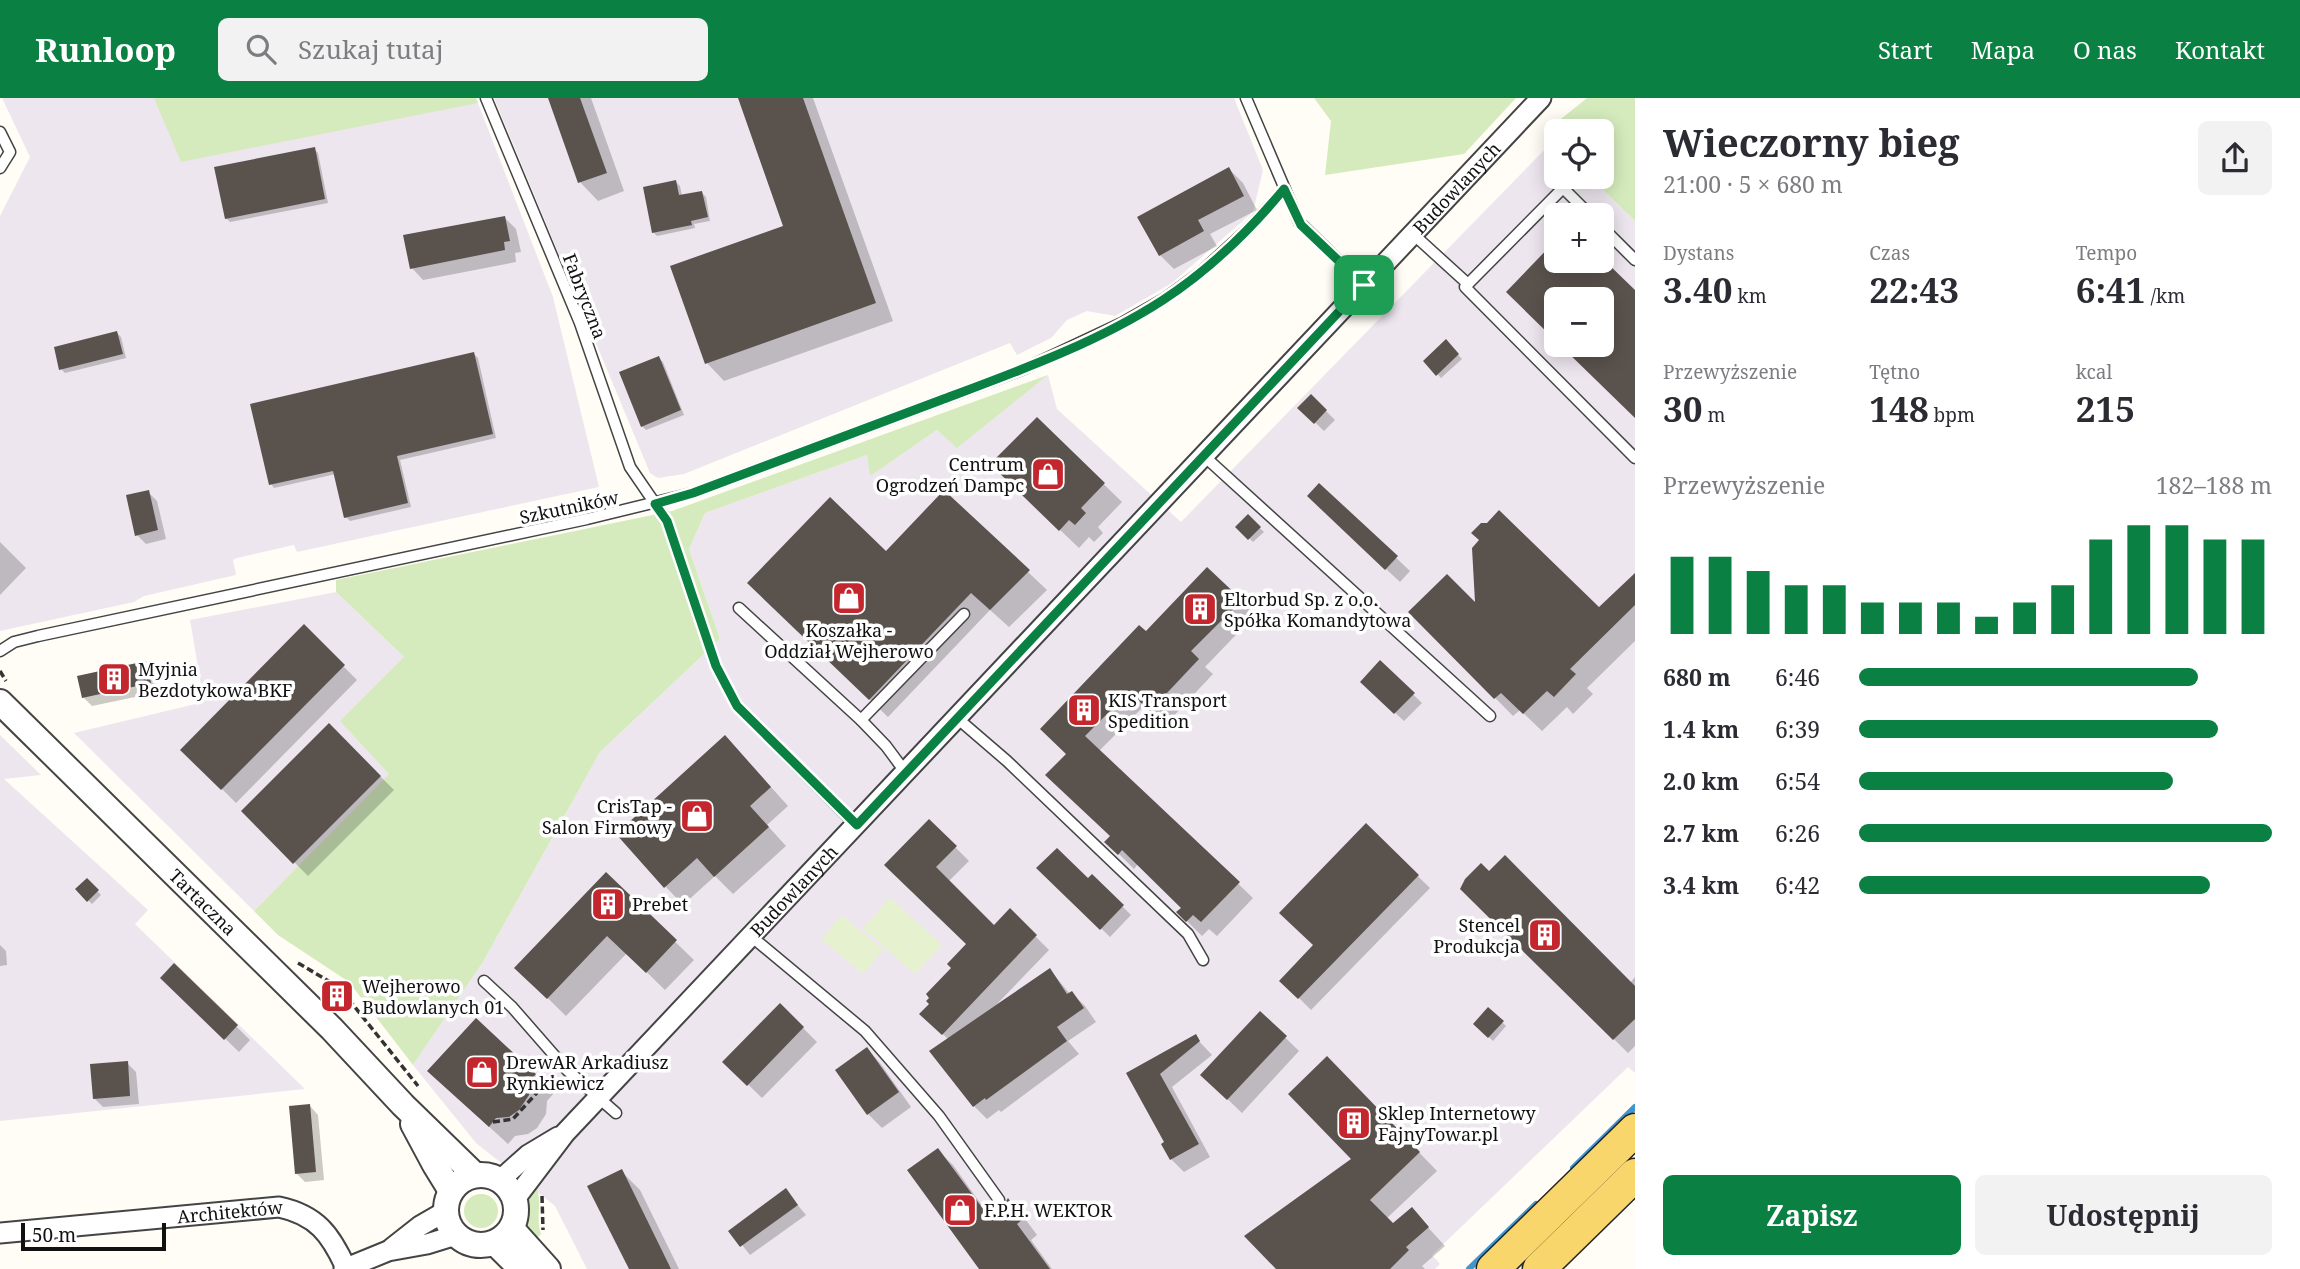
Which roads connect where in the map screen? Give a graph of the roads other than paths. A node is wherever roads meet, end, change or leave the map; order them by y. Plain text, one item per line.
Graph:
1 (486, 98) edge
2 (1247, 98) edge
3 (1541, 98) edge
4 (0, 132) edge
5 (0, 169) edge
6 (1284, 189) junction
7 (1548, 203) edge
8 (1578, 203) edge
9 (1544, 207) edge
10 (1413, 234) junction
11 (1614, 239) edge
12 (1635, 260) edge
13 (1468, 284) junction
14 (1364, 285) junction
15 (1204, 456) junction
16 (1635, 458) edge
17 (655, 504) junction
18 (739, 608) dead end
19 (964, 614) dead end
20 (0, 651) edge
21 (0, 702) edge
22 (1490, 716) dead end
23 (957, 718) junction
24 (861, 720) junction
25 (906, 772) junction
26 (857, 825) junction
27 (752, 937) junction
28 (1203, 960) dead end
29 (484, 981) dead end
30 (599, 1099) junction
31 (403, 1105) junction
32 (616, 1113) dead end
33 (1635, 1130) edge
34 (565, 1133) junction
35 (475, 1175) junction
36 (1635, 1175) edge
37 (500, 1180) junction
38 (515, 1199) junction
39 (999, 1200) dead end
40 (449, 1201) junction
41 (0, 1233) edge
42 (456, 1235) junction
43 (504, 1236) junction
44 (388, 1251) junction
45 (345, 1269) edge
46 (521, 1269) edge
47 (548, 1269) edge
48 (1493, 1269) edge
49 (1539, 1269) edge

1 - 17 lane, Fabryczna
2 - 6 lane
3 - 10 street, Budowlanych
4 - 5 lane
6 - 14 lane
6 - 17 lane, Szkutników
7 - 8 lane
9 - 13 lane
10 - 13 lane
10 - 14 street, Budowlanych
11 - 12 lane
13 - 16 lane
14 - 15 street, Budowlanych
15 - 22 lane
15 - 23 street, Budowlanych
17 - 20 lane, Szkutników
17 - 26 lane, Fabryczna
18 - 24 lane
19 - 24 lane
21 - 31 street, Tartaczna
23 - 25 street, Budowlanych
23 - 28 lane
24 - 25 lane
25 - 26 street, Budowlanych
26 - 27 street, Budowlanych
27 - 30 street, Budowlanych
27 - 39 lane
29 - 30 lane
30 - 32 lane
30 - 34 street, Budowlanych
31 - 35 street, Tartaczna
31 - 40 street, Tartaczna
33 - 48 main road
34 - 37 street, Budowlanych
34 - 38 street, Budowlanych
35 - 37 street
35 - 40 street
36 - 49 main road
37 - 38 street
38 - 43 street
40 - 42 street
40 - 44 street
41 - 45 street, Architektów
42 - 43 street
42 - 44 street
43 - 46 street
43 - 47 street
44 - 45 street

